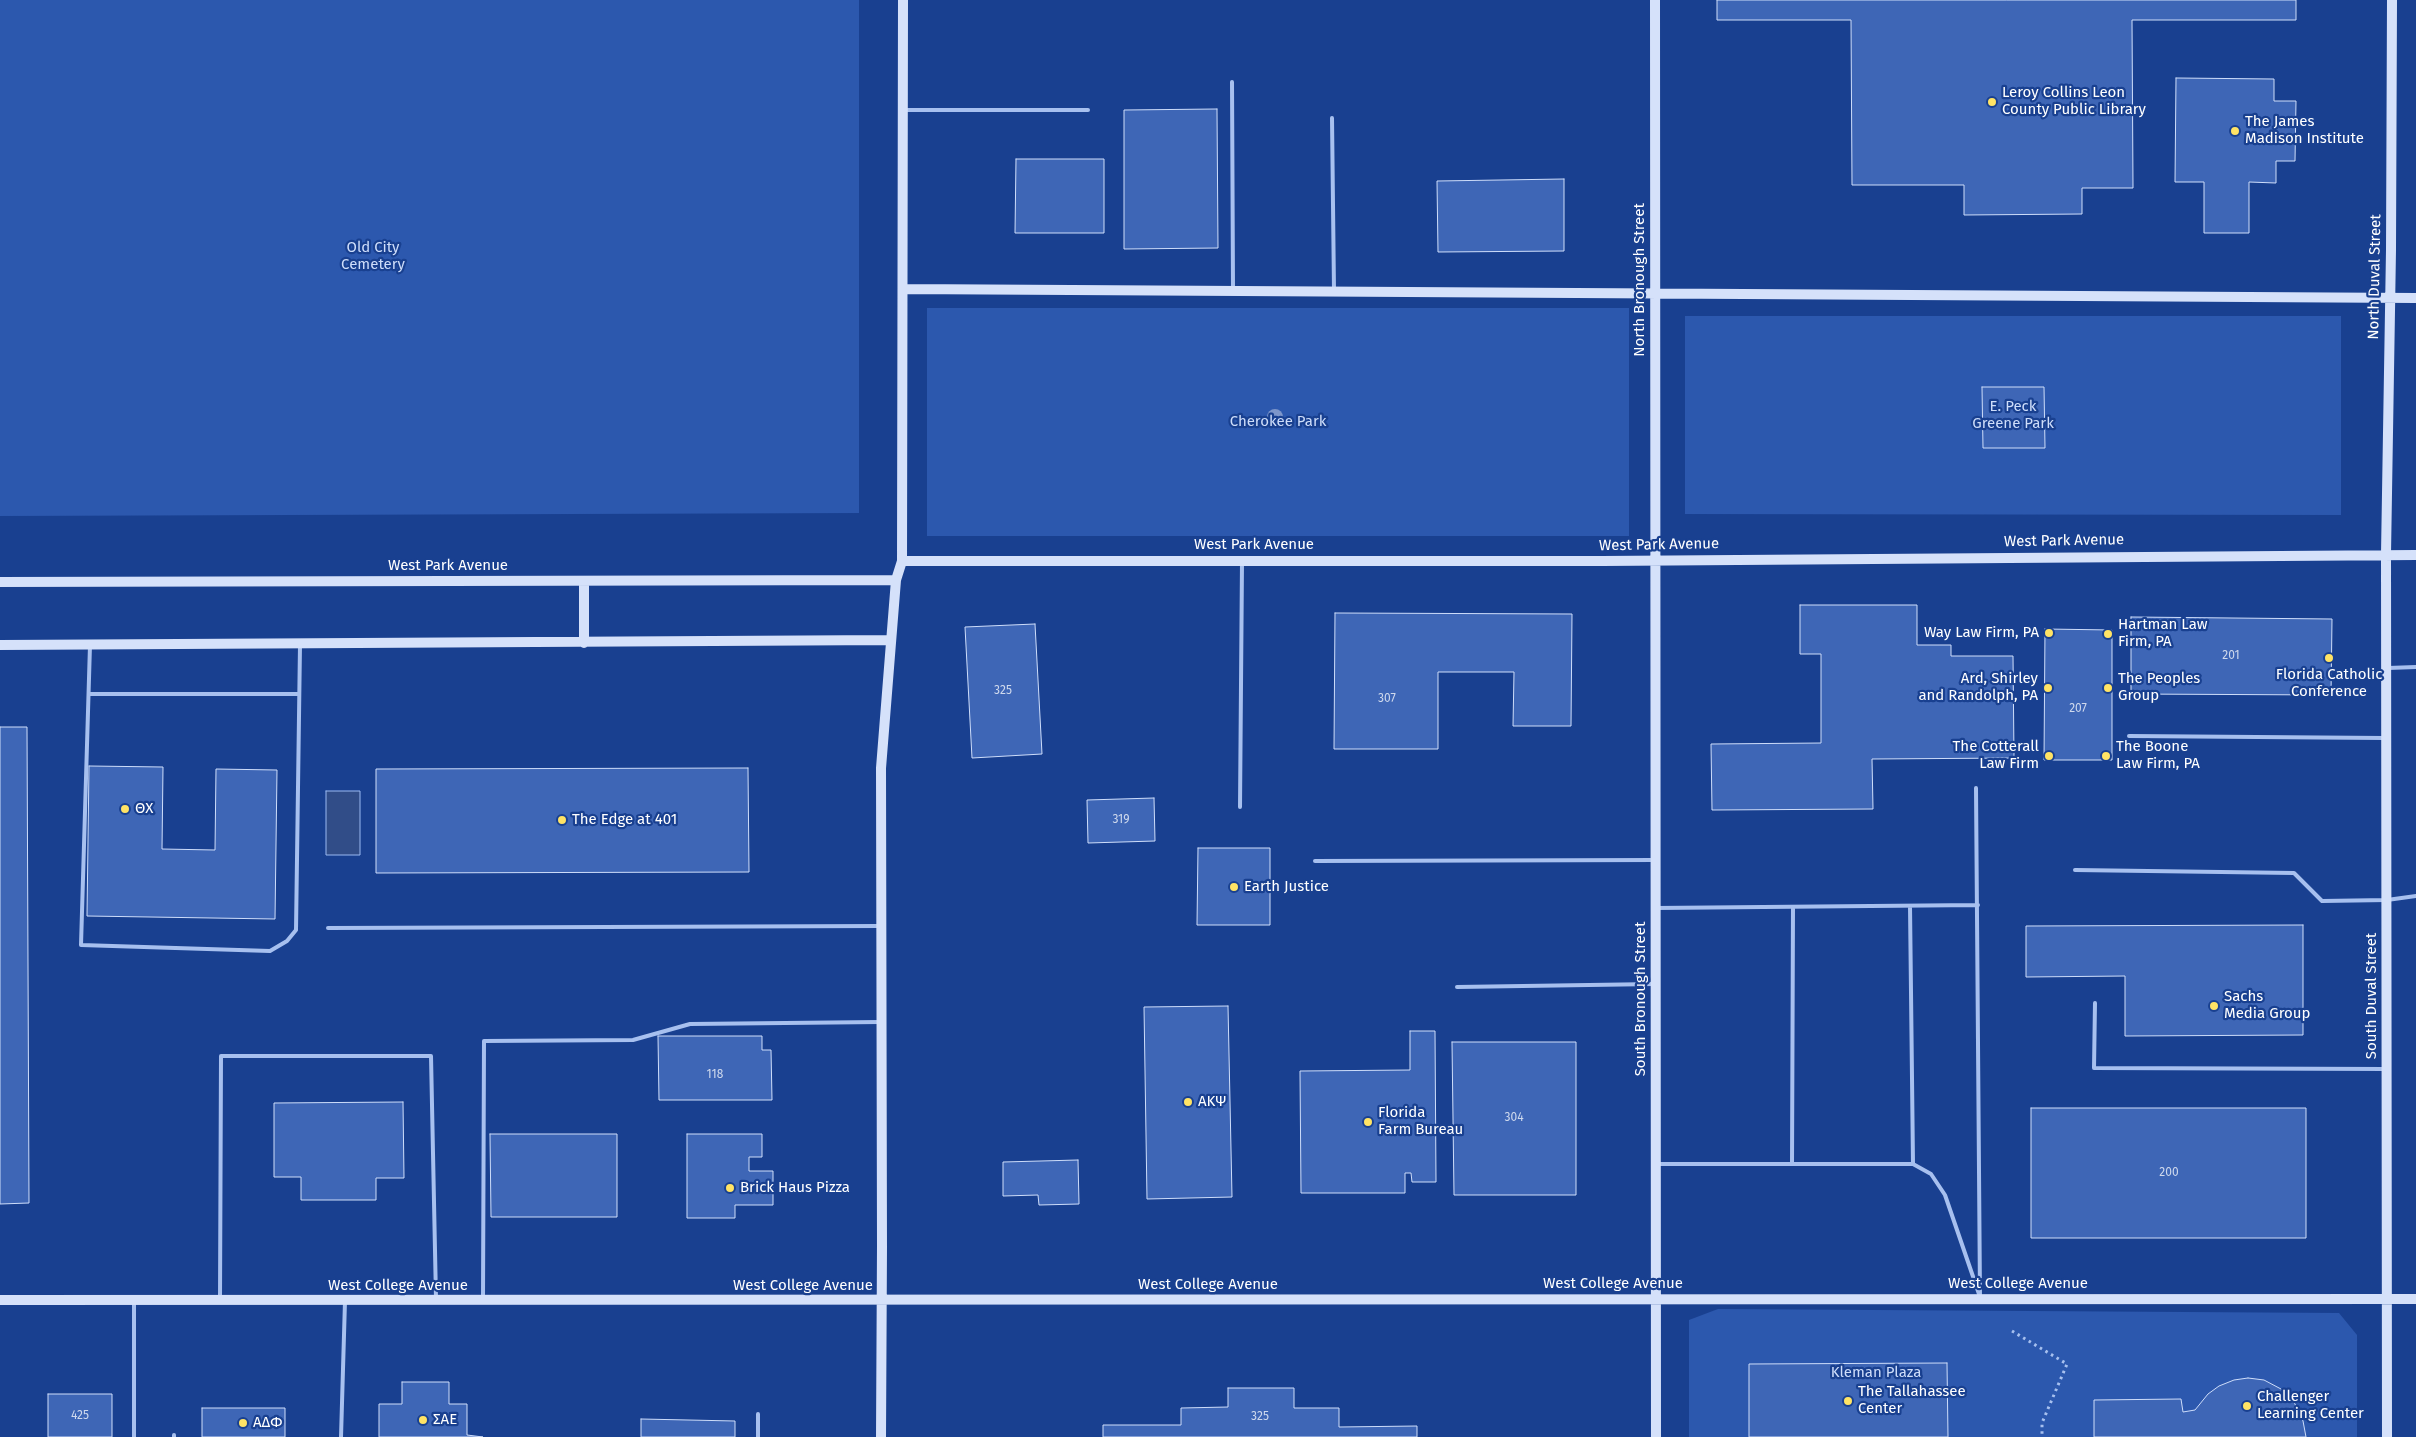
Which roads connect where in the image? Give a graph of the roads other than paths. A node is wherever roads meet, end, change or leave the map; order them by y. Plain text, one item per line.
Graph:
1 (903, 0) edge
2 (1654, 0) edge
3 (2392, 0) edge
4 (1232, 82) dead end
5 (903, 110) junction
6 (1088, 110) dead end
7 (1332, 118) dead end
8 (903, 290) junction
9 (1233, 292) junction
10 (1334, 292) junction
11 (1654, 294) junction
12 (2391, 298) junction
13 (2416, 298) edge
14 (2386, 554) junction
15 (2416, 555) edge
16 (1242, 560) junction
17 (1655, 560) junction
18 (902, 561) junction
19 (896, 580) junction
20 (584, 581) junction
21 (0, 582) edge
22 (891, 640) junction
23 (584, 643) junction
24 (300, 644) junction
25 (0, 645) edge
26 (90, 645) junction
27 (2416, 667) edge
28 (2386, 668) junction
29 (89, 694) junction
30 (299, 694) junction
31 (2129, 736) dead end
32 (2386, 738) junction
33 (1976, 788) dead end
34 (1240, 807) dead end
35 (1656, 860) junction
36 (1315, 861) dead end
37 (2074, 870) dead end
38 (2416, 896) edge
39 (2386, 900) junction
40 (1978, 905) junction
41 (1910, 906) junction
42 (1793, 907) junction
43 (1656, 908) junction
44 (881, 926) junction
45 (328, 928) dead end
46 (1656, 984) junction
47 (1457, 987) dead end
48 (2096, 1003) dead end
49 (881, 1022) junction
50 (2386, 1069) junction
51 (1656, 1164) junction
52 (1792, 1164) junction
53 (1913, 1164) junction
54 (1656, 1298) junction
55 (1980, 1298) junction
56 (2386, 1298) junction
57 (2416, 1298) edge
58 (0, 1300) edge
59 (134, 1300) junction
60 (220, 1300) junction
61 (344, 1300) junction
62 (436, 1300) junction
63 (483, 1300) junction
64 (882, 1301) junction
65 (758, 1414) dead end
66 (134, 1437) edge
67 (341, 1437) edge
68 (758, 1437) edge
69 (881, 1437) edge
70 (1656, 1437) edge
71 (2386, 1437) edge

1 - 5 street
2 - 11 street, North Bronough Street
3 - 12 street, North Duval Street
4 - 9 lane
5 - 6 lane
5 - 8 street
7 - 10 lane
8 - 9 street
8 - 18 street
9 - 10 street
10 - 11 street
11 - 12 street
11 - 17 street, North Bronough Street
12 - 13 street
12 - 14 street, North Duval Street
14 - 15 street, West Park Avenue
14 - 17 street, West Park Avenue
14 - 28 street, South Duval Street
16 - 17 street, West Park Avenue
16 - 18 street, West Park Avenue
16 - 34 lane
17 - 35 street, South Bronough Street
18 - 19 street
19 - 20 street, West Park Avenue
19 - 22 street
20 - 21 street, West Park Avenue
20 - 23 street
22 - 23 street
22 - 44 street
23 - 24 street
24 - 26 street
24 - 30 lane
25 - 26 street
26 - 29 lane
27 - 28 lane
28 - 32 street, South Duval Street
29 - 30 lane
29 - 30 lane
31 - 32 lane
32 - 39 street, South Duval Street
33 - 40 lane
35 - 36 lane
35 - 43 street, South Bronough Street
37 - 39 lane
38 - 39 lane
39 - 50 street, South Duval Street
40 - 41 lane
40 - 55 lane
41 - 42 lane
41 - 53 lane
42 - 43 lane
42 - 52 lane
43 - 46 street, South Bronough Street
44 - 45 lane
44 - 49 street
46 - 47 lane
46 - 51 street, South Bronough Street
48 - 50 lane
49 - 63 lane
49 - 64 street
50 - 56 street, South Duval Street
51 - 52 lane
51 - 54 street, South Bronough Street
52 - 53 lane
53 - 55 lane
54 - 55 street, West College Avenue
54 - 64 street, West College Avenue
54 - 70 street, South Bronough Street
55 - 56 street, West College Avenue
56 - 57 street, West College Avenue
56 - 71 street, South Duval Street
58 - 59 street, West College Avenue
59 - 60 street, West College Avenue
59 - 66 lane
60 - 61 street, West College Avenue
60 - 62 lane
61 - 62 street, West College Avenue
61 - 67 lane
62 - 63 street, West College Avenue
63 - 64 street, West College Avenue
64 - 69 street
65 - 68 lane

